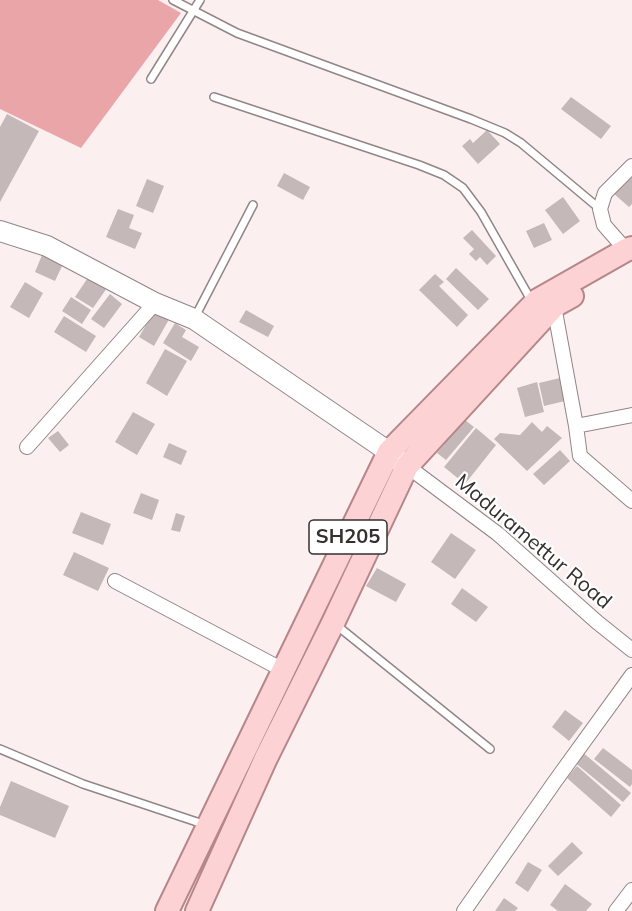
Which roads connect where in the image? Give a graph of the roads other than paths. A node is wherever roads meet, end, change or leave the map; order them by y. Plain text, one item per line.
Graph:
1 (173, 0) edge
2 (200, 0) edge
3 (192, 11) junction
4 (151, 79) dead end
5 (214, 97) dead end
6 (632, 166) edge
7 (254, 205) dead end
8 (600, 209) junction
9 (0, 231) edge
10 (630, 254) edge
11 (155, 303) junction
12 (542, 304) junction
13 (194, 319) junction
14 (632, 415) edge
15 (576, 426) junction
16 (27, 447) dead end
17 (389, 452) junction
18 (407, 466) junction
19 (632, 501) edge
20 (115, 581) dead end
21 (333, 623) junction
22 (632, 650) edge
23 (283, 670) junction
24 (632, 675) edge
25 (0, 749) edge
26 (490, 749) dead end
27 (208, 826) junction
28 (632, 890) edge
29 (167, 911) edge
30 (197, 911) edge
31 (464, 911) edge
32 (616, 911) edge

1 - 3 lane
2 - 3 lane
3 - 4 lane
3 - 8 lane
5 - 12 lane
6 - 8 street
7 - 13 lane
8 - 10 street
9 - 11 main road
10 - 12 main road, SH205
11 - 13 main road
11 - 16 street
12 - 15 street
12 - 17 main road, SH205
12 - 18 main road
13 - 17 main road
14 - 15 street
15 - 19 street
17 - 18 main road
17 - 23 main road, SH205
18 - 21 main road
18 - 22 street, Maduramettur Road
20 - 23 street
21 - 26 lane
21 - 30 main road
23 - 27 main road, SH205
24 - 31 street
25 - 27 lane
27 - 29 main road, SH205
28 - 32 street

